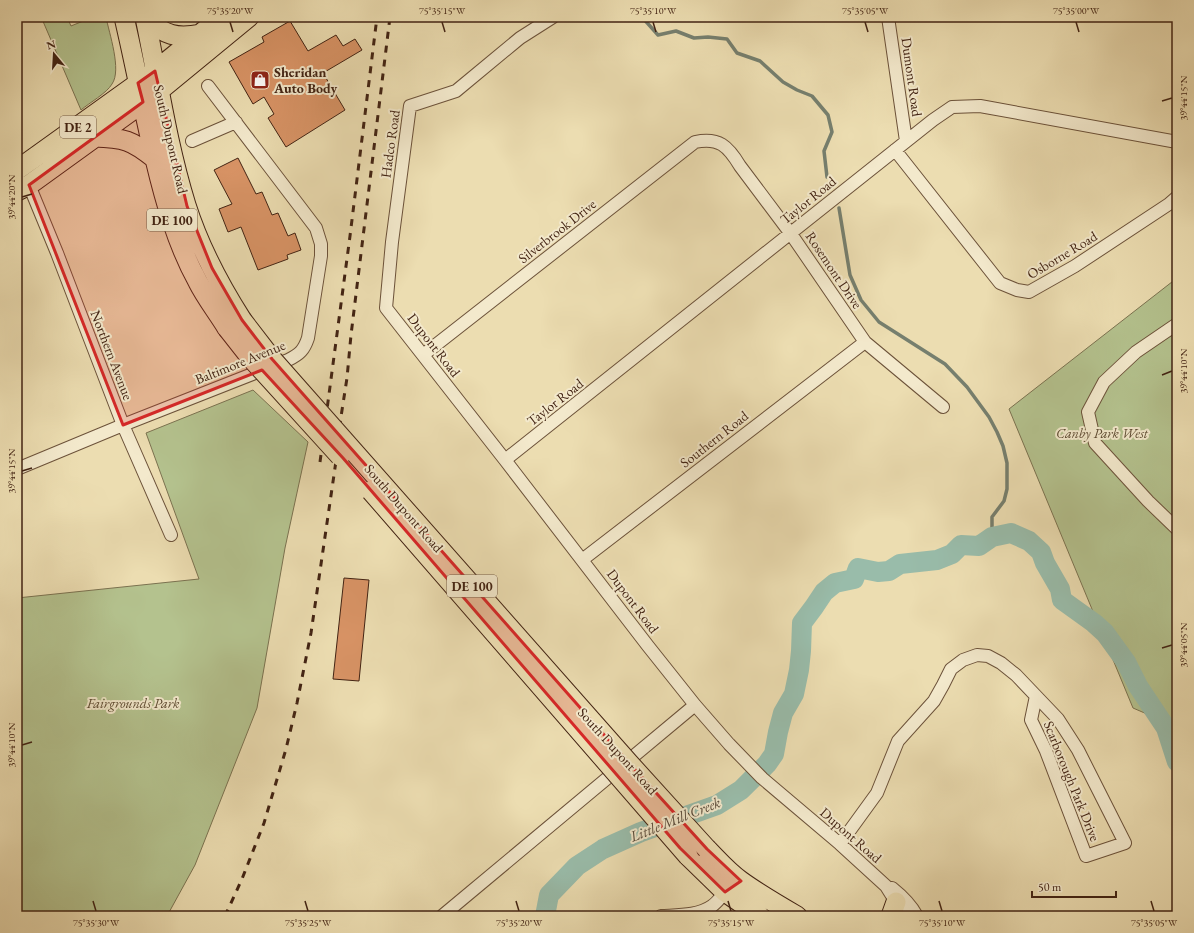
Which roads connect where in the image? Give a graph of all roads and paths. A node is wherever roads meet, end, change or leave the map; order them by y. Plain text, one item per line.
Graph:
1 (124, 17) edge
2 (221, 17) edge
3 (249, 17) edge
4 (553, 17) edge
5 (888, 17) edge
6 (146, 18) edge
7 (201, 34) junction
8 (155, 71) junction
9 (138, 83) junction
10 (208, 86) dead end
11 (159, 91) junction
12 (143, 102) junction
13 (236, 122) junction
14 (94, 137) junction
15 (192, 141) dead end
16 (712, 141) joint
17 (906, 141) junction
18 (1177, 142) edge
19 (895, 150) junction
20 (155, 159) junction
21 (18, 164) edge
22 (23, 188) edge
23 (1177, 197) edge
24 (791, 234) junction
25 (386, 308) joint
26 (235, 324) junction
27 (1177, 324) edge
28 (865, 342) junction
29 (423, 355) junction
30 (942, 407) dead end
31 (123, 425) junction
32 (505, 460) junction
33 (17, 469) edge
34 (1177, 529) edge
35 (171, 535) dead end
36 (582, 560) junction
37 (1036, 696) junction
38 (695, 705) junction
39 (840, 844) junction
40 (741, 881) junction
41 (886, 886) junction
42 (725, 892) junction
43 (896, 911) edge
44 (442, 916) edge
45 (661, 916) edge
46 (760, 916) edge
47 (797, 916) edge
48 (917, 916) edge

1 - 9 main road, South Dupont Road / DE 100
2 - 7 main road, DE 2
3 - 11 main road, DE 2
4 - 25 street, Hadco Road
5 - 17 street, Dumont Road
6 - 7 main road
6 - 8 main road, South Dupont Road / DE 100
7 - 8 main road, DE 2
8 - 9 main road, DE 2
8 - 11 main road, South Dupont Road / DE 100
9 - 12 main road, South Dupont Road / DE 100
9 - 21 main road, DE 2
10 - 13 street, Baltimore Avenue
11 - 12 main road, DE 2
11 - 26 main road, South Dupont Road / DE 100
12 - 14 main road, DE 2
12 - 20 main road, South Dupont Road / DE 100
13 - 15 street
13 - 31 street, Baltimore Avenue
14 - 20 main road
14 - 22 main road, DE 2
16 - 24 street, Rosemont Drive
16 - 29 street, Silverbrook Drive
17 - 18 street, Taylor Road
17 - 19 street, Taylor Road
19 - 23 street, Osborne Road
19 - 24 street, Taylor Road
20 - 26 main road, South Dupont Road / DE 100
22 - 31 street, Northern Avenue
24 - 28 street, Rosemont Drive
24 - 32 street, Taylor Road
25 - 29 street, Dupont Road
26 - 40 main road, South Dupont Road / DE 100, bridge
26 - 42 main road, South Dupont Road / DE 100, bridge
27 - 34 street
28 - 30 street, Rosemont Drive
28 - 36 street, Southern Road
29 - 32 street, Dupont Road
31 - 33 street, Baltimore Avenue
31 - 35 street, Northern Avenue
32 - 36 street, Dupont Road
36 - 38 street, Dupont Road
37 - 37 street, Scarborough Park Drive
37 - 39 street, Scarborough Park Drive
38 - 39 street, Dupont Road
38 - 44 street
39 - 41 street, Dupont Road
40 - 42 street
40 - 47 main road, South Dupont Road / DE 100
41 - 43 street, Dupont Road
41 - 48 street, Dupont Road
42 - 45 street
42 - 46 main road, South Dupont Road / DE 100

